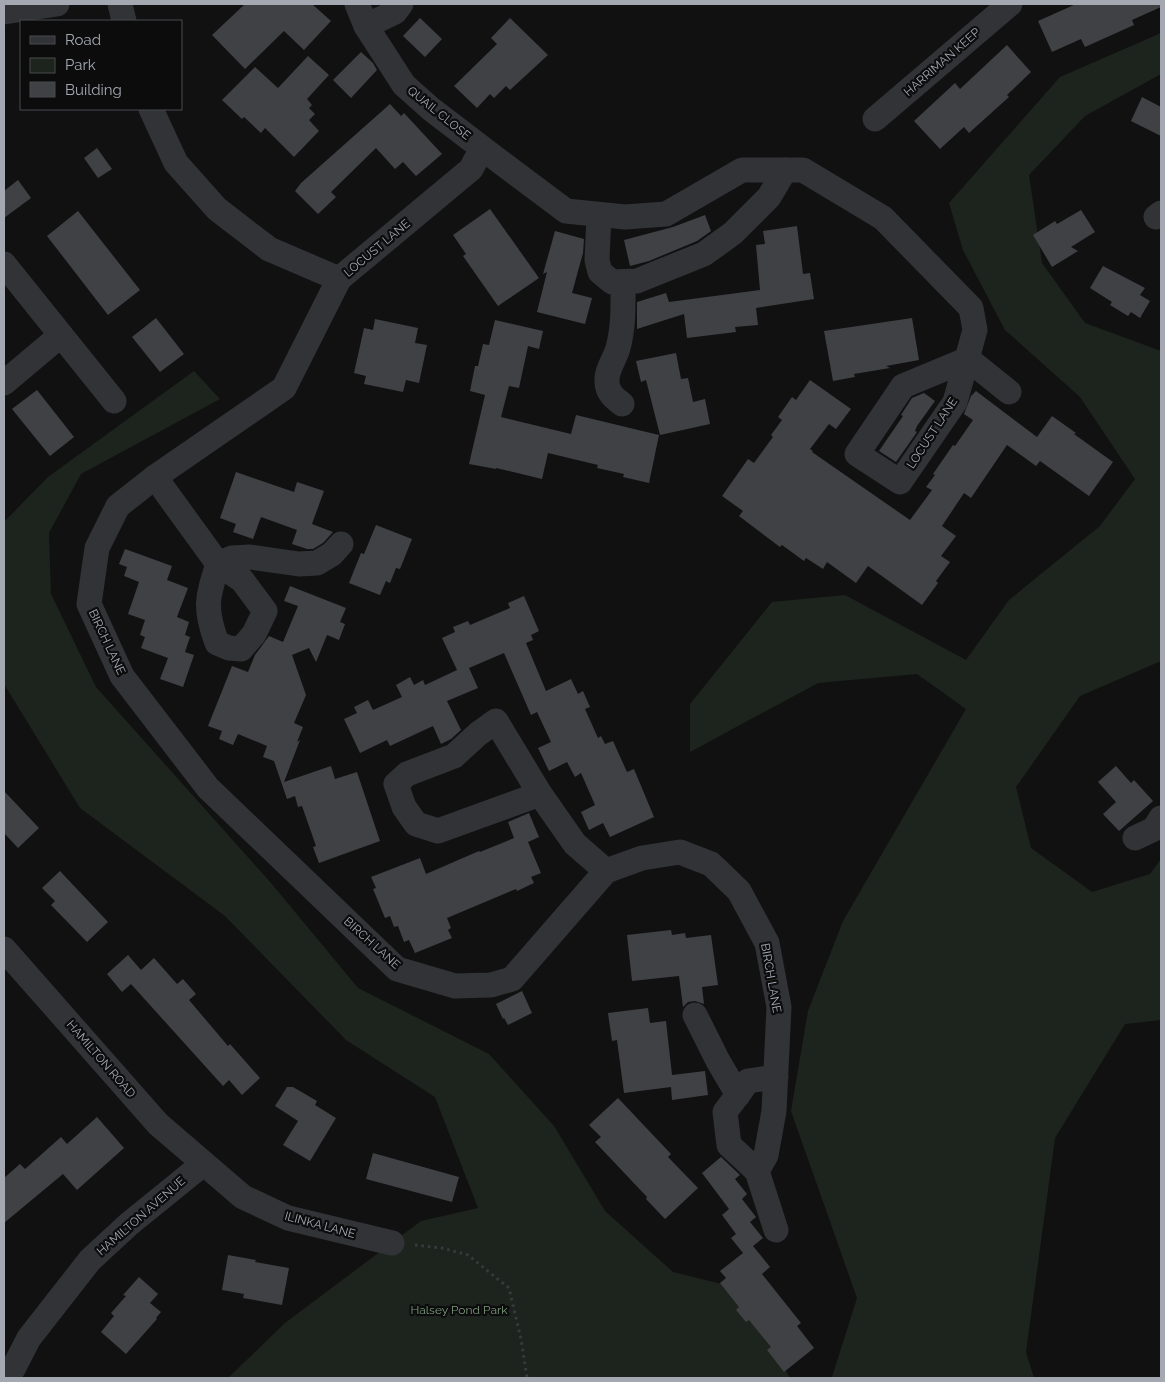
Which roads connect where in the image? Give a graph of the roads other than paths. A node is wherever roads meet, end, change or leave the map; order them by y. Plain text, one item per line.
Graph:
1 (57, 4) edge
2 (120, 4) edge
3 (357, 4) edge
4 (401, 4) edge
5 (1010, 4) edge
6 (4, 12) edge
7 (124, 20) edge
8 (366, 26) junction
9 (151, 110) edge
10 (875, 119) dead end
11 (482, 148) junction
12 (785, 170) junction
13 (599, 214) junction
14 (4, 264) edge
15 (339, 279) junction
16 (623, 282) junction
17 (61, 336) junction
18 (968, 359) junction
19 (4, 383) edge
20 (1009, 392) dead end
21 (114, 401) dead end
22 (622, 404) dead end
23 (155, 477) junction
24 (118, 506) joint
25 (341, 544) dead end
26 (540, 794) junction
27 (1161, 818) edge
28 (1135, 838) dead end
29 (606, 871) junction
30 (4, 949) edge
31 (695, 1015) dead end
32 (776, 1077) junction
33 (738, 1095) junction
34 (203, 1164) junction
35 (757, 1171) junction
36 (776, 1230) dead end
37 (392, 1243) road end
38 (13, 1369) dead end

1 - 6 street
2 - 7 street
3 - 8 street, QUAIL CLOSE
4 - 8 street
5 - 10 street, HARRIMAN KEEP
8 - 11 street, QUAIL CLOSE
9 - 15 street
11 - 13 street, LOCUST LANE
11 - 15 street, LOCUST LANE
12 - 13 street, LOCUST LANE
12 - 16 street
12 - 18 street, LOCUST LANE
13 - 16 street
14 - 17 street
15 - 23 street, LOCUST LANE
16 - 22 street
17 - 19 street
17 - 21 street
18 - 18 street, LOCUST LANE
18 - 20 street
23 - 24 street, LOCUST LANE
23 - 25 street
24 - 29 street, BIRCH LANE
26 - 26 street
26 - 29 street
27 - 28 street
29 - 32 street, BIRCH LANE
30 - 34 street, HAMILTON ROAD
31 - 33 street
32 - 33 street
32 - 35 street, BIRCH LANE
33 - 35 street
34 - 37 street, ILINKA LANE
34 - 38 street, HAMILTON AVENUE
35 - 36 street

